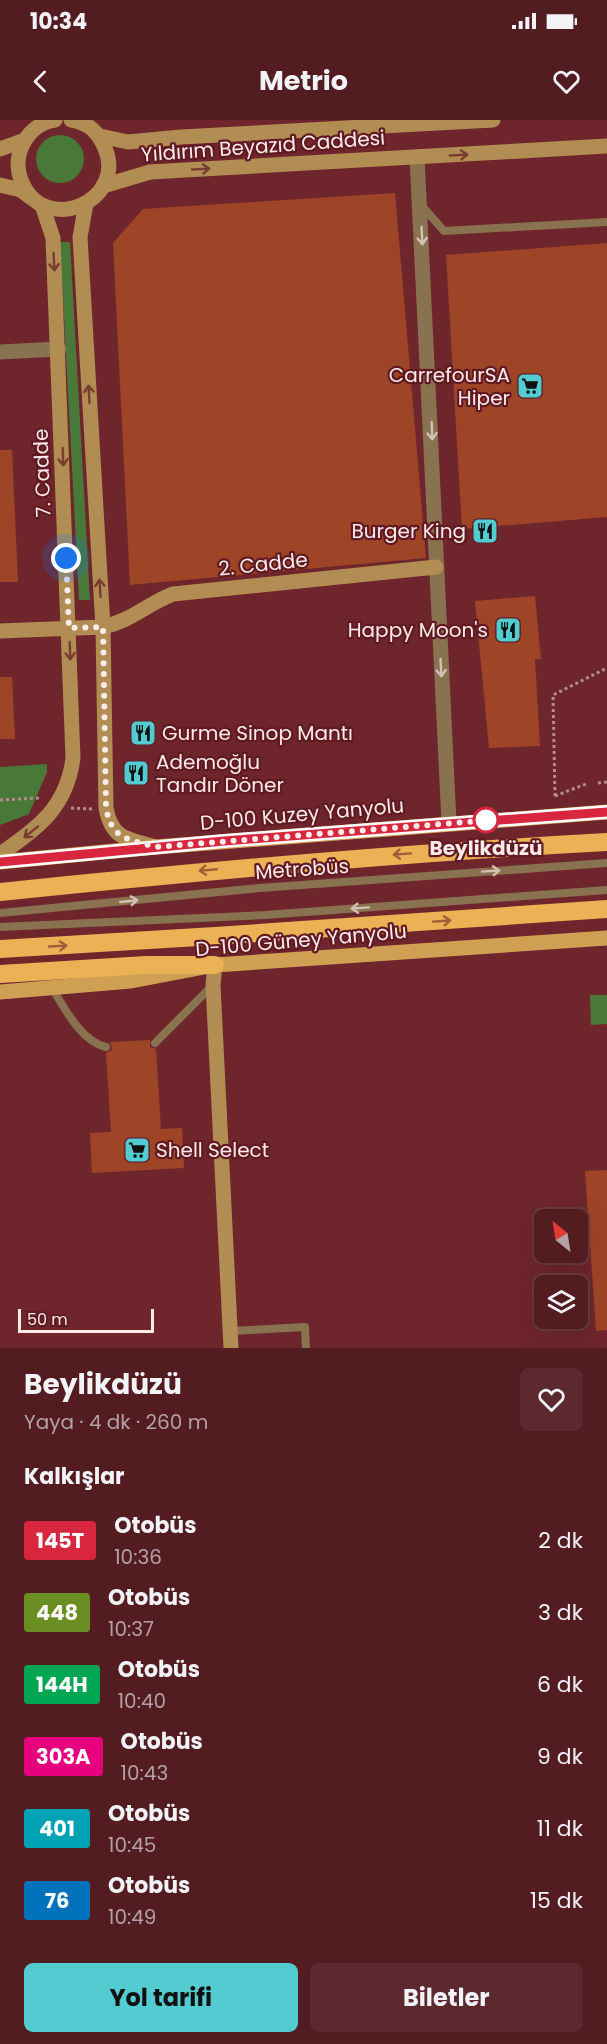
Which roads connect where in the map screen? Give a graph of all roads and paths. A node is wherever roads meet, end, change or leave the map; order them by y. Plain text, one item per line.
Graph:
1 (55, 120) edge
2 (71, 120) edge
3 (493, 120) edge
4 (92, 128) edge
5 (33, 130) edge
6 (607, 146) edge
7 (0, 148) edge
8 (417, 157) junction
9 (0, 185) edge
10 (103, 186) junction
11 (38, 202) junction
12 (86, 204) junction
13 (421, 205) junction
14 (607, 222) edge
15 (59, 349) junction
16 (0, 352) edge
17 (436, 567) junction
18 (103, 627) junction
19 (69, 628) junction
20 (0, 631) edge
21 (607, 669) edge
22 (607, 782) edge
23 (598, 783) dead end
24 (586, 784) dead end
25 (555, 796) junction
26 (0, 800) edge
27 (58, 804) junction
28 (106, 808) junction
29 (607, 812) edge
30 (555, 816) junction
31 (449, 823) junction
32 (607, 842) edge
33 (156, 847) junction
34 (0, 854) edge
35 (0, 862) edge
36 (607, 863) edge
37 (607, 890) edge
38 (0, 892) edge
39 (607, 909) edge
40 (0, 913) edge
41 (0, 927) edge
42 (607, 938) edge
43 (0, 948) edge
44 (215, 965) junction
45 (0, 974) edge
46 (213, 985) junction
47 (52, 988) junction
48 (0, 992) edge
49 (155, 1043) dead end
50 (106, 1047) dead end
51 (231, 1330) junction
52 (231, 1348) edge
53 (306, 1348) edge

1 - 5 main road
2 - 4 main road, Yıldırım Beyazıd Caddesi
3 - 4 main road, Yıldırım Beyazıd Caddesi
4 - 10 main road
5 - 7 main road
5 - 11 main road, 7. Cadde
8 -> 6 main road, Yıldırım Beyazıd Caddesi
10 -> 8 main road, Yıldırım Beyazıd Caddesi
8 - 13 street
9 - 11 main road
10 - 12 main road
11 - 12 main road
11 -> 15 main road, 7. Cadde
18 -> 12 main road
13 - 14 lane
13 -> 17 street
15 - 16 street
15 -> 19 main road, 7. Cadde
17 - 18 main road, 2. Cadde
17 -> 31 street
18 - 19 main road, 2. Cadde
18 - 28 main road
19 - 20 main road
19 -> 27 main road, 7. Cadde
21 - 25 path
22 - 23 path
24 - 25 path
25 - 30 path
26 - 27 path
27 - 28 path
27 -> 34 main road, 7. Cadde
28 - 33 main road
29 - 30 main road, D-100 Kuzey Yanyolu
30 - 31 main road, D-100 Kuzey Yanyolu
31 - 33 main road, D-100 Kuzey Yanyolu
32 -> 38 highway
33 - 35 main road, D-100 Kuzey Yanyolu
40 -> 36 lane, Metrobüs
37 -> 41 lane
43 -> 39 highway
42 - 44 main road, D-100 Güney Yanyolu
44 - 45 highway
44 - 46 main road
44 - 47 main road, D-100 Güney Yanyolu
46 - 49 lane
46 - 51 main road
47 - 48 main road, D-100 Güney Yanyolu
47 - 50 lane
51 - 52 main road
51 - 53 lane

